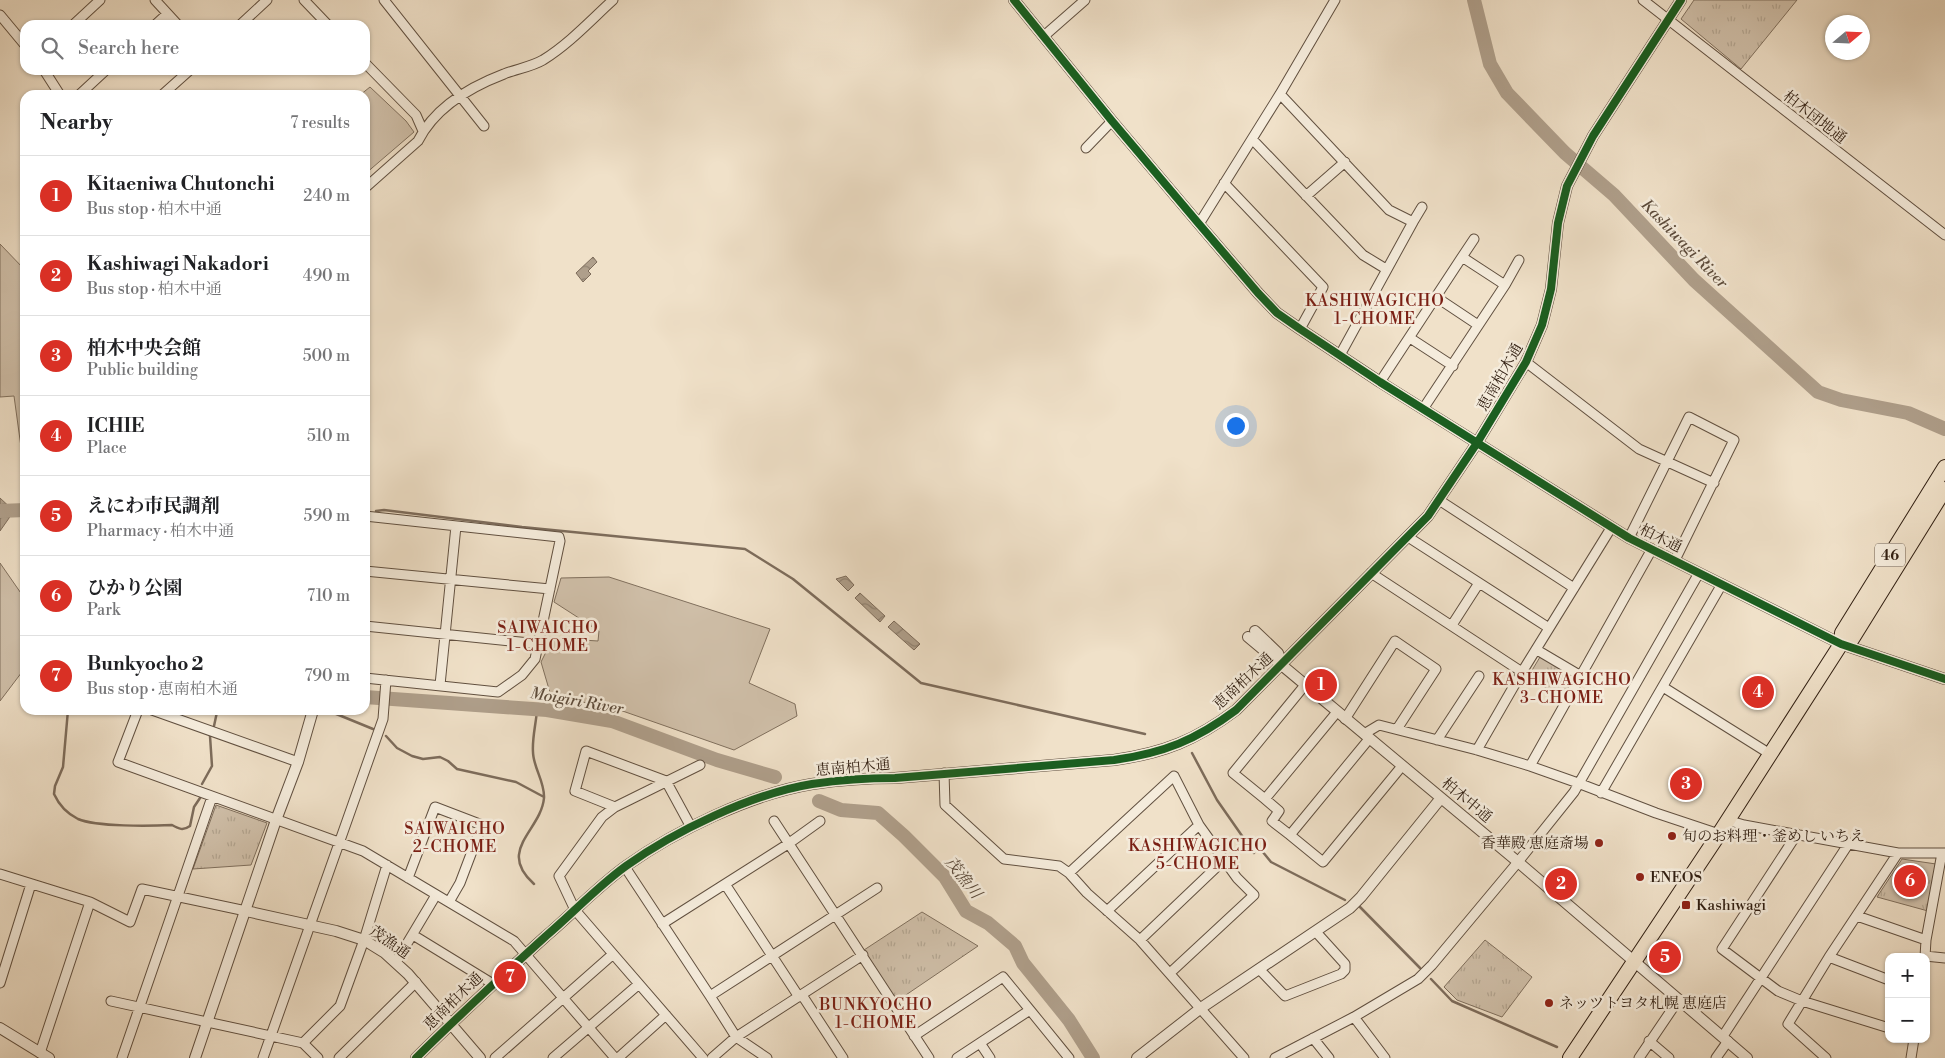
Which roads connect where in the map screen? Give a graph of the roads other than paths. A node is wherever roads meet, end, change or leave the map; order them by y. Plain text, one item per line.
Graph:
1 (100, 0) edge
2 (155, 0) edge
3 (267, 0) edge
4 (304, 0) edge
5 (384, 0) edge
6 (613, 0) edge
7 (1014, 0) edge
8 (1085, 0) edge
9 (1335, 0) edge
10 (1643, 0) edge
11 (1681, 0) edge
12 (167, 14) junction
13 (0, 15) edge
14 (1668, 19) junction
15 (79, 20) edge
16 (160, 20) edge
17 (173, 20) edge
18 (245, 20) edge
19 (323, 20) edge
20 (1044, 36) junction
21 (20, 39) edge
22 (370, 68) edge
23 (47, 75) edge
24 (101, 75) edge
25 (184, 75) edge
26 (57, 90) edge
27 (84, 90) edge
28 (168, 90) edge
29 (1280, 94) junction
30 (459, 96) junction
31 (1112, 121) junction
32 (484, 126) dead end
33 (423, 131) junction
34 (1252, 139) junction
35 (1086, 148) dead end
36 (1344, 162) junction
37 (1224, 183) junction
38 (370, 184) edge
39 (1306, 196) junction
40 (1422, 207) dead end
41 (1413, 222) junction
42 (1199, 224) junction
43 (1945, 235) edge
44 (1474, 239) dead end
45 (1462, 257) junction
46 (1519, 260) dead end
47 (1386, 269) junction
48 (1505, 285) junction
49 (1436, 297) junction
50 (1478, 325) junction
51 (1300, 329) junction
52 (1410, 338) junction
53 (1340, 355) junction
54 (1526, 362) junction
55 (1453, 366) junction
56 (1380, 382) junction
57 (1423, 409) junction
58 (1477, 443) junction
59 (1668, 461) junction
60 (1945, 467) edge
61 (1714, 483) junction
62 (1945, 489) edge
63 (1439, 500) junction
64 (370, 517) edge
65 (456, 526) junction
66 (1611, 528) junction
67 (1408, 537) junction
68 (1629, 538) junction
69 (1652, 549) junction
70 (1675, 560) junction
71 (370, 572) edge
72 (1699, 572) junction
73 (1371, 573) junction
74 (450, 580) junction
75 (1479, 582) junction
76 (1722, 584) junction
77 (1574, 588) junction
78 (550, 589) junction
79 (1452, 625) junction
80 (370, 627) edge
81 (1549, 628) junction
82 (1252, 634) dead end
83 (445, 635) junction
84 (539, 644) junction
85 (1841, 644) junction
86 (1536, 650) junction
87 (1282, 664) junction
88 (1522, 672) junction
89 (1479, 676) dead end
90 (1581, 676) junction
91 (370, 679) edge
92 (1945, 679) edge
93 (386, 683) junction
94 (440, 684) junction
95 (1305, 685) junction
96 (1663, 687) junction
97 (136, 715) edge
98 (166, 715) edge
99 (312, 715) edge
100 (1341, 715) junction
101 (1397, 729) junction
102 (1367, 737) junction
103 (1436, 740) junction
104 (1477, 750) junction
105 (1770, 754) junction
106 (298, 762) junction
107 (700, 765) dead end
108 (1402, 766) junction
109 (1530, 766) junction
110 (944, 774) junction
111 (666, 781) junction
112 (1578, 783) junction
113 (1601, 793) junction
114 (212, 797) junction
115 (1441, 798) junction
116 (1265, 799) junction
117 (615, 807) junction
118 (276, 820) junction
119 (1727, 820) junction
120 (774, 821) dead end
121 (820, 821) dead end
122 (1199, 825) junction
123 (691, 827) junction
124 (1719, 834) junction
125 (1797, 834) junction
126 (1290, 836) junction
127 (338, 843) junction
128 (1849, 843) junction
129 (788, 844) junction
130 (1898, 852) junction
131 (1943, 853) edge
132 (1224, 860) junction
133 (1518, 862) junction
134 (387, 865) junction
135 (625, 867) junction
136 (1070, 873) junction
137 (0, 874) edge
138 (408, 878) junction
139 (31, 884) junction
140 (725, 884) junction
141 (877, 888) dead end
142 (436, 895) junction
143 (177, 897) junction
144 (90, 902) junction
145 (449, 902) junction
146 (575, 910) junction
147 (1107, 911) junction
148 (246, 912) junction
149 (835, 914) junction
150 (1857, 916) junction
151 (662, 924) junction
152 (310, 925) junction
153 (1316, 932) junction
154 (412, 935) junction
155 (364, 940) junction
156 (1140, 940) junction
157 (1926, 940) junction
158 (1925, 953) edge
159 (525, 955) junction
160 (612, 955) junction
161 (862, 955) junction
162 (772, 956) junction
163 (1930, 956) edge
164 (1829, 957) junction
165 (1945, 958) edge
166 (1635, 961) junction
167 (396, 962) junction
168 (1259, 969) junction
169 (1170, 973) junction
170 (1760, 978) junction
171 (1885, 978) edge
172 (416, 982) junction
173 (0, 983) edge
174 (493, 984) junction
175 (639, 984) junction
176 (710, 996) junction
177 (801, 996) junction
178 (563, 998) junction
179 (1679, 999) junction
180 (111, 1001) dead end
181 (1802, 1001) junction
182 (139, 1008) junction
183 (1200, 1008) junction
184 (1030, 1010) junction
185 (666, 1015) junction
186 (1354, 1017) junction
187 (208, 1022) junction
188 (451, 1024) junction
189 (1885, 1027) edge
190 (0, 1028) edge
191 (589, 1028) junction
192 (271, 1035) junction
193 (914, 1036) junction
194 (736, 1037) junction
195 (1313, 1038) junction
196 (1725, 1038) junction
197 (1650, 1041) junction
198 (303, 1043) junction
199 (980, 1043) junction
200 (1914, 1043) edge
201 (45, 1055) edge
202 (122, 1058) edge
203 (195, 1058) edge
204 (263, 1058) edge
205 (318, 1058) edge
206 (339, 1058) edge
207 (416, 1058) edge
208 (480, 1058) edge
209 (494, 1058) edge
210 (553, 1058) edge
211 (616, 1058) edge
212 (703, 1058) edge
213 (712, 1058) edge
214 (767, 1058) edge
215 (843, 1058) edge
216 (929, 1058) edge
217 (957, 1058) edge
218 (990, 1058) edge
219 (1069, 1058) edge
220 (1137, 1058) edge
221 (1244, 1058) edge
222 (1275, 1058) edge
223 (1329, 1058) edge
224 (1385, 1058) edge
225 (1570, 1058) edge
226 (1639, 1058) edge
227 (1669, 1058) edge
228 (1716, 1058) edge
229 (1748, 1058) edge
230 (1826, 1058) edge
231 (1912, 1058) edge

1 - 15 street
2 - 12 street
3 - 18 street
4 - 19 street
5 - 30 street
6 - 30 street
7 - 20 street, 柏木通
8 - 20 street
9 - 29 street
10 - 14 street, 柏木団地通
11 - 14 street, 恵南柏木通
12 - 16 street
12 - 17 street
13 - 21 street
14 - 43 street, 柏木団地通
14 - 54 street, 恵南柏木通
20 - 31 street, 柏木通
22 - 33 street
23 - 26 street
24 - 27 street
25 - 28 street
29 - 34 street
29 - 36 street
30 - 32 street
30 - 33 street
31 - 35 street
31 - 42 street, 柏木通
33 - 38 street
34 - 37 street
34 - 39 street
36 - 39 street
36 - 41 street
37 - 42 street
37 - 51 street
39 - 47 street
40 - 41 street
41 - 47 street
42 - 51 street, 柏木通
44 - 45 street
45 - 48 street
45 - 49 street
46 - 48 street
47 - 53 street
48 - 50 street
49 - 50 street
49 - 52 street
50 - 55 street
51 - 53 street, 柏木通
52 - 55 street
52 - 56 street
53 - 56 street, 柏木通
54 - 58 street, 恵南柏木通
54 - 59 street
55 - 57 street
56 - 57 street, 柏木通
57 - 58 street, 柏木通
58 - 63 street, 恵南柏木通
58 - 66 street, 柏木通
59 - 61 street
59 - 61 street
59 - 68 street
60 - 85 main road, 46
61 - 70 street
62 - 85 main road, 46
63 - 67 street, 恵南柏木通
63 - 77 street
64 - 65 street
65 - 74 street
65 - 78 street
66 - 68 street, 柏木通
66 - 77 street
67 - 73 street, 恵南柏木通
67 - 75 street
68 - 69 street, 柏木通
69 - 70 street, 柏木通
69 - 90 street
70 - 72 street, 柏木通
71 - 74 street
72 - 76 street, 柏木通
72 - 112 street
73 - 79 street
73 - 87 street, 恵南柏木通
74 - 78 street
74 - 83 street
75 - 79 street
75 - 81 street
76 - 85 street, 柏木通
76 - 96 street
77 - 81 street
78 - 84 street
79 - 88 street
80 - 83 street
81 - 86 street
82 - 87 street, 柏木中通
83 - 84 street
83 - 94 street
84 - 94 street
85 - 92 street, 柏木通
85 - 105 main road, 46
86 - 88 street
86 - 90 street
87 - 95 street, 柏木中通
87 - 110 street, 恵南柏木通
88 - 104 street
89 - 103 street
90 - 109 street
91 - 93 street
93 - 94 street
93 - 127 street
95 - 100 street, 柏木中通
95 - 116 street
96 - 105 street
96 - 113 street
97 - 114 street
98 - 106 street
99 - 106 street
100 - 101 street
100 - 102 street, 柏木中通
100 - 116 street
101 - 102 street
101 - 103 street
102 - 108 street, 柏木中通
102 - 126 street
103 - 104 street
104 - 109 street
105 - 119 main road, 46
106 - 118 street
107 - 111 street
108 - 115 street, 柏木中通
108 - 126 street
109 - 112 street
110 - 123 street, 恵南柏木通
110 - 136 street
111 - 117 street
111 - 117 street
111 - 123 street
112 - 113 street
112 - 133 street
113 - 124 street
114 - 118 street
114 - 143 street
115 - 133 street, 柏木中通
115 - 153 street
116 - 126 street
117 - 146 street
118 - 127 street
118 - 148 street
119 - 124 main road, 46
119 - 125 street
120 - 129 street
121 - 129 street
122 - 132 street
122 - 136 street
122 - 147 street
123 - 135 street, 恵南柏木通
124 - 166 main road, 46
125 - 128 street
125 - 170 street
127 - 134 street
127 - 152 street
128 - 130 street
128 - 170 street
129 - 140 street
129 - 149 street
130 - 131 street
130 - 150 street
131 - 157 street
132 - 156 street
132 - 169 street
133 - 166 street, 柏木中通
133 - 186 street
134 - 138 street
134 - 155 street
135 - 146 street, 恵南柏木通
135 - 151 street
136 - 147 street
137 - 139 street
138 - 142 street
138 - 145 street
139 - 144 street
139 - 173 street
140 - 151 street
140 - 162 street
141 - 149 street
142 - 145 street
142 - 154 street
143 - 144 street
143 - 148 street
143 - 182 street
144 - 201 street
145 - 159 street
146 - 159 street, 恵南柏木通
146 - 160 street
147 - 156 street
148 - 152 street, 茂漁通
148 - 187 street
149 - 161 street
149 - 162 street
150 - 157 street
150 - 164 street
151 - 176 street
152 - 155 street, 茂漁通
152 - 192 street
153 - 168 street
153 - 168 street
154 - 167 street
154 - 174 street
155 - 167 street, 茂漁通
155 - 198 street
156 - 169 street
157 - 158 street
159 - 174 street, 恵南柏木通
159 - 178 street
160 - 175 street
160 - 178 street
161 - 177 street
161 - 193 street
162 - 176 street
162 - 177 street
163 - 165 street
164 - 171 street
164 - 181 street
166 - 179 street, 柏木中通
166 - 225 main road, 46
167 - 172 street, 茂漁通
168 - 183 street
169 - 183 street
170 - 181 street
170 - 196 street
172 - 188 street, 茂漁通
172 - 206 street
174 - 188 street, 恵南柏木通
175 - 185 street
175 - 191 street
176 - 194 street
177 - 194 street
177 - 215 street
178 - 191 street
178 - 209 street
179 - 196 street, 柏木中通
179 - 197 street
180 - 182 street
181 - 189 street
181 - 230 street
182 - 187 street
182 - 202 street
183 - 220 street
183 - 221 street
184 - 193 street
184 - 199 street
184 - 219 street
185 - 211 street
185 - 212 street
186 - 195 street
186 - 224 street
187 - 192 street
187 - 203 street
188 - 207 street, 恵南柏木通
188 - 208 street, 茂漁通
190 - 201 street
191 - 210 street
191 - 211 street
192 - 198 street
192 - 204 street
193 - 216 street
194 - 213 street
194 - 214 street
195 - 222 street
195 - 223 street
196 - 228 street
196 - 229 street, 柏木中通
197 - 226 street
197 - 227 street
198 - 205 street
199 - 217 street
199 - 218 street
200 - 231 street

